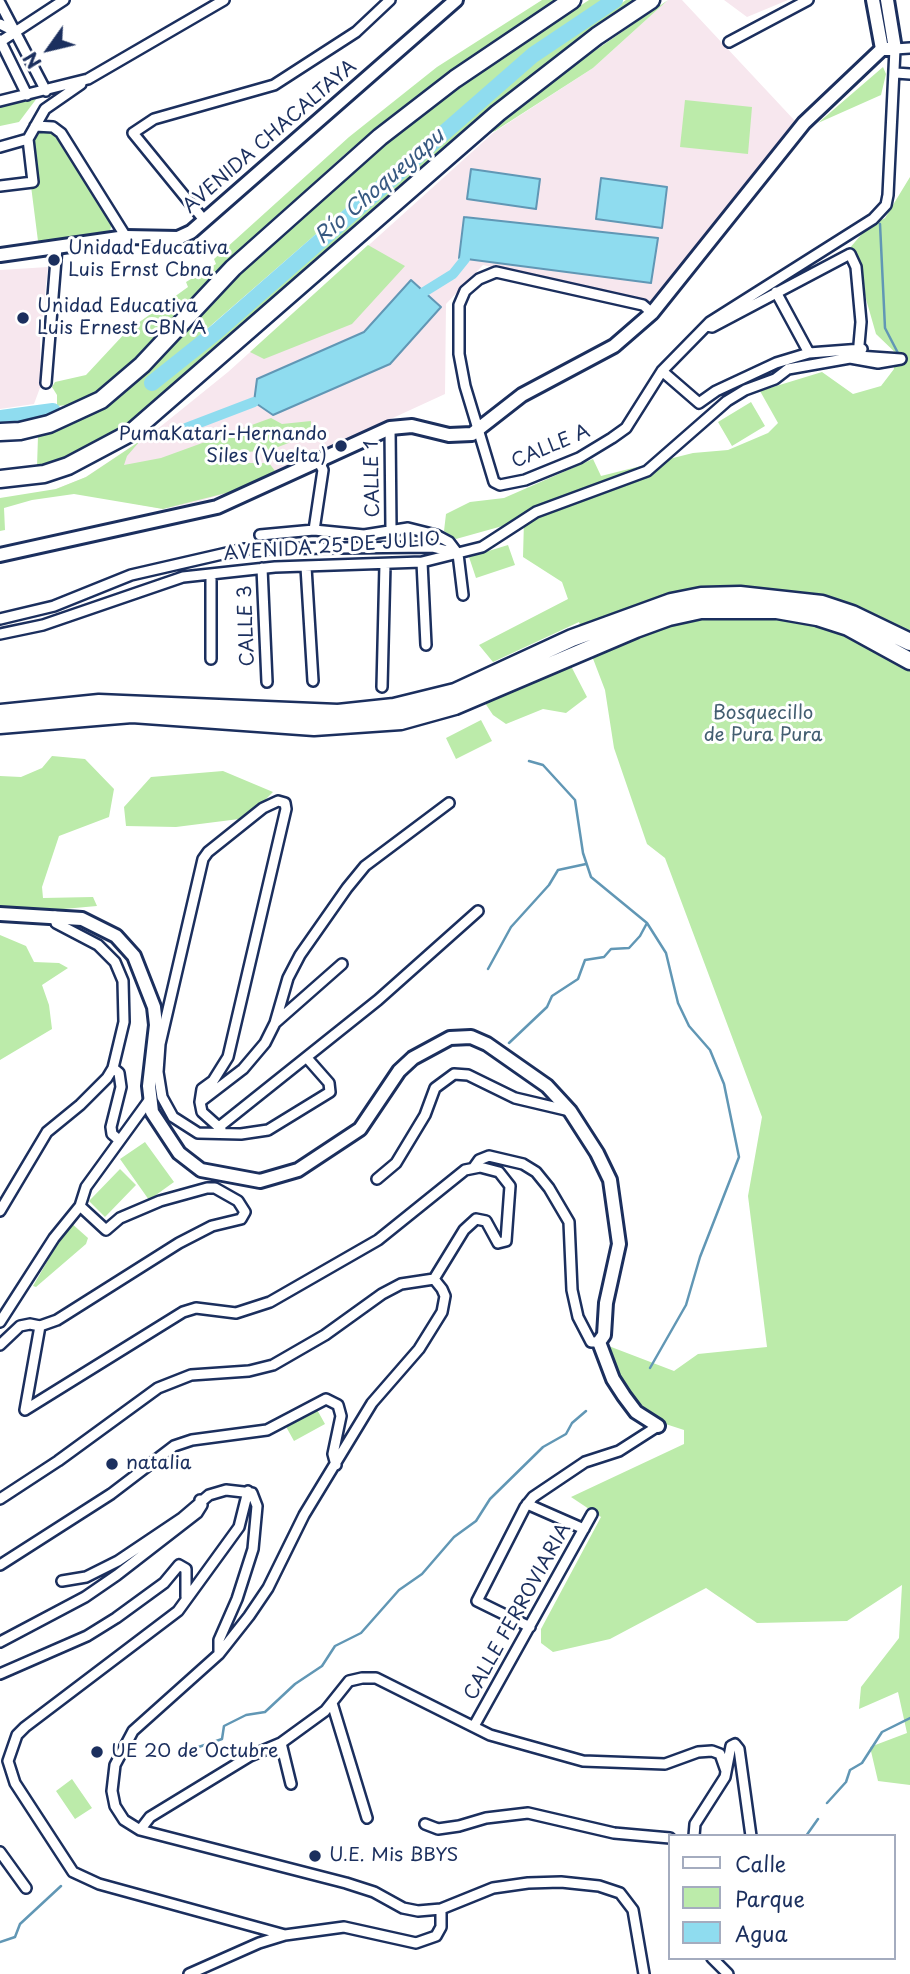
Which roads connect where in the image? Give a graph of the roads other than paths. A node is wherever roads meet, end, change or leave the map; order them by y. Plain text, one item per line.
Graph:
1 (64, 0) edge
2 (224, 0) edge
3 (390, 0) edge
4 (456, 0) edge
5 (572, 0) edge
6 (651, 0) edge
7 (808, 0) edge
8 (873, 0) edge
9 (887, 0) edge
10 (0, 4) edge
11 (0, 24) edge
12 (16, 32) junction
13 (0, 41) edge
14 (729, 42) dead end
15 (910, 48) edge
16 (888, 49) junction
17 (896, 73) junction
18 (910, 74) edge
19 (88, 79) junction
20 (46, 91) junction
21 (27, 95) junction
22 (0, 101) edge
23 (35, 126) junction
24 (28, 139) junction
25 (0, 147) edge
26 (0, 186) edge
27 (204, 220) junction
28 (126, 237) junction
29 (57, 247) junction
30 (0, 255) edge
31 (776, 292) junction
32 (652, 313) junction
33 (707, 326) junction
34 (809, 352) junction
35 (858, 352) junction
36 (662, 371) junction
37 (46, 383) dead end
38 (390, 428) junction
39 (479, 428) junction
40 (0, 432) edge
41 (319, 462) junction
42 (0, 479) edge
43 (391, 529) junction
44 (314, 530) junction
45 (260, 535) dead end
46 (458, 554) junction
47 (0, 555) edge
48 (422, 562) junction
49 (385, 564) junction
50 (306, 567) junction
51 (262, 568) junction
52 (211, 574) junction
53 (463, 595) dead end
54 (0, 619) edge
55 (0, 634) edge
56 (910, 642) edge
57 (426, 645) dead end
58 (211, 659) dead end
59 (910, 661) edge
60 (313, 681) dead end
61 (267, 682) dead end
62 (382, 687) dead end
63 (0, 713) edge
64 (0, 725) edge
65 (449, 803) dead end
66 (478, 911) dead end
67 (0, 914) edge
68 (55, 916) junction
69 (342, 964) dead end
70 (275, 1023) junction
71 (307, 1058) junction
72 (113, 1068) junction
73 (149, 1099) junction
74 (200, 1102) junction
75 (570, 1111) junction
76 (221, 1130) junction
77 (119, 1140) junction
78 (474, 1167) junction
79 (205, 1171) junction
80 (377, 1180) dead end
81 (207, 1188) junction
82 (80, 1206) junction
83 (0, 1211) edge
84 (434, 1279) junction
85 (0, 1322) edge
86 (40, 1326) junction
87 (599, 1342) junction
88 (0, 1345) edge
89 (657, 1426) joint
90 (336, 1465) junction
91 (248, 1491) junction
92 (0, 1499) edge
93 (200, 1500) junction
94 (527, 1504) junction
95 (592, 1514) dead end
96 (584, 1529) junction
97 (0, 1566) edge
98 (62, 1581) dead end
99 (186, 1597) junction
100 (530, 1627) junction
101 (0, 1642) edge
102 (219, 1654) junction
103 (0, 1674) edge
104 (332, 1703) junction
105 (474, 1726) junction
106 (281, 1743) junction
107 (726, 1771) junction
108 (291, 1784) dead end
109 (367, 1818) dead end
110 (425, 1824) dead end
111 (140, 1830) junction
112 (694, 1834) edge
113 (751, 1834) edge
114 (668, 1838) edge
115 (0, 1852) edge
116 (26, 1888) dead end
117 (441, 1909) junction
118 (285, 1935) junction
119 (714, 1960) edge
120 (189, 1974) edge
121 (644, 1974) edge
122 (728, 1974) edge

1 - 12 street
2 - 19 street
3 - 27 street
4 - 27 street, AVENIDA CHACALTAYA
5 - 40 highway
6 - 42 highway
7 - 14 street
8 - 16 street
9 - 16 street
10 - 12 street
11 - 12 street
12 - 13 street
12 - 20 street
13 - 21 street
15 - 16 street
16 - 17 street
16 - 32 street
17 - 18 street
17 - 33 street
19 - 20 street
19 - 23 street
20 - 21 street
21 - 22 street
23 - 24 street
23 - 28 street
24 - 25 street
24 - 26 street
27 - 28 street, AVENIDA CHACALTAYA
28 - 29 street, AVENIDA CHACALTAYA
29 - 30 street, AVENIDA CHACALTAYA
29 - 37 street
31 - 33 street
31 - 34 street
31 - 35 street
32 - 39 street
32 - 39 street
33 - 36 street, CALLE A
34 - 35 street
34 - 36 street
35 - 46 street
36 - 39 street, CALLE A
38 - 39 street
38 - 41 street
38 - 43 street, CALLE 1
41 - 44 street
41 - 47 street
43 - 44 street
43 - 46 street
44 - 45 street
46 - 48 street, AVENIDA 25 DE JULIO
46 - 53 street
46 - 54 street, AVENIDA 25 DE JULIO
48 - 49 street, AVENIDA 25 DE JULIO
48 - 57 street
49 - 50 street, AVENIDA 25 DE JULIO
49 - 62 street
50 - 51 street, AVENIDA 25 DE JULIO
50 - 60 street
51 - 52 street, AVENIDA 25 DE JULIO
51 - 61 street, CALLE 3
52 - 55 street, AVENIDA 25 DE JULIO
52 - 58 street
56 - 63 highway
59 - 64 highway
65 - 70 street
66 - 71 street
67 - 68 street
68 - 72 street
68 - 73 street
69 - 70 street
70 - 74 street
71 - 76 street
71 - 76 street
72 - 77 street
72 - 83 street
73 - 77 street
73 - 79 street
74 - 76 street
74 - 76 street
75 - 79 street
75 - 80 street
75 - 87 street
77 - 82 street
78 - 84 street
78 - 86 street
78 - 87 street
79 - 81 street
81 - 82 street
81 - 86 street
82 - 85 street
84 - 90 street
84 - 92 street
86 - 88 street
87 - 89 street
89 - 94 street
90 - 97 street
90 - 102 street
91 - 93 street
91 - 99 street
91 - 102 street
93 - 98 street
93 - 101 street
94 - 96 street
94 - 100 street
95 - 96 street, CALLE FERROVIARIA
96 - 100 street, CALLE FERROVIARIA
99 - 103 street
99 - 118 street
100 - 105 street, CALLE FERROVIARIA
102 - 111 street
104 - 105 street
104 - 106 street
104 - 109 street
105 - 107 street
106 - 108 street
106 - 111 street
107 - 112 street
107 - 113 street
110 - 114 street
111 - 117 street
115 - 116 street
117 - 118 street
117 - 121 street
118 - 120 street
119 - 122 street

